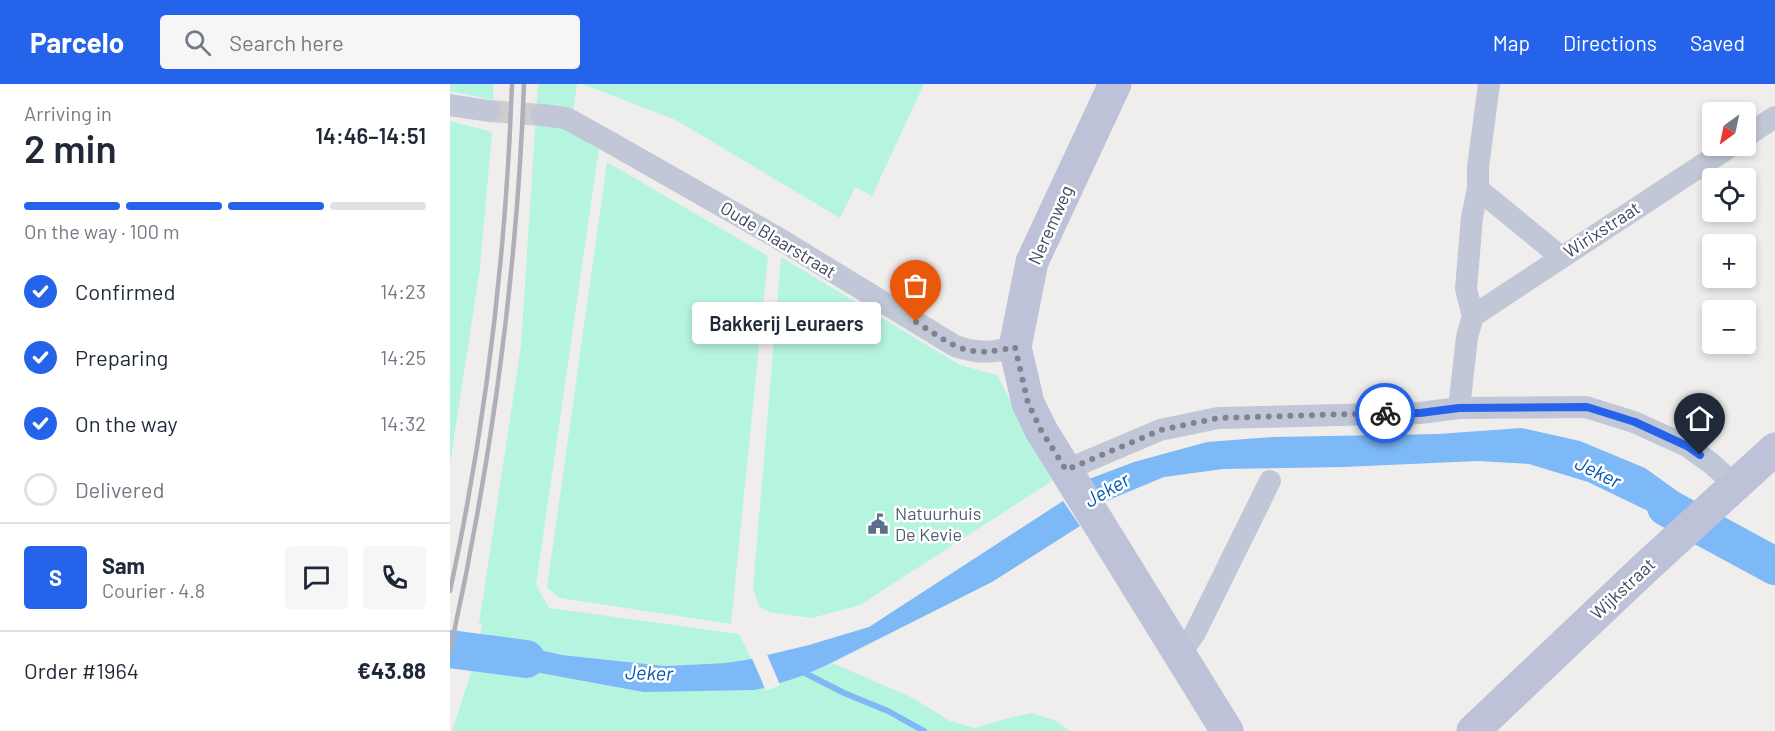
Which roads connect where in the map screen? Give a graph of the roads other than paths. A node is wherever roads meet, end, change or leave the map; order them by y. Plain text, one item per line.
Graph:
1 (1116, 84) edge
2 (1490, 84) edge
3 (450, 105) edge
4 (489, 111) tunnel mouth
5 (542, 116) tunnel mouth
6 (1775, 117) edge
7 (1756, 129) edge
8 (1716, 156) edge
9 (1478, 189) junction
10 (1561, 257) junction
11 (1473, 316) junction
12 (1015, 347) junction
13 (1459, 408) junction
14 (1775, 449) edge
15 (1070, 478) junction
16 (1270, 481) dead end
17 (1724, 496) junction
18 (1179, 655) junction
19 (1227, 731) edge
20 (1473, 731) edge

1 - 12 street, Neremweg
2 - 9 street
3 - 4 street
5 - 12 street, Oude Blaarstraat
6 - 7 street
8 - 10 street, Wirixstraat
9 - 10 street
9 - 11 street
10 - 11 street, Wirixstraat
11 - 13 street
12 - 15 street, Neremweg
13 - 15 street
13 - 17 street
14 - 17 street, Wijkstraat
15 - 18 street, Neremweg
16 - 18 street
17 - 20 street, Wijkstraat
18 - 19 street, Neremweg

